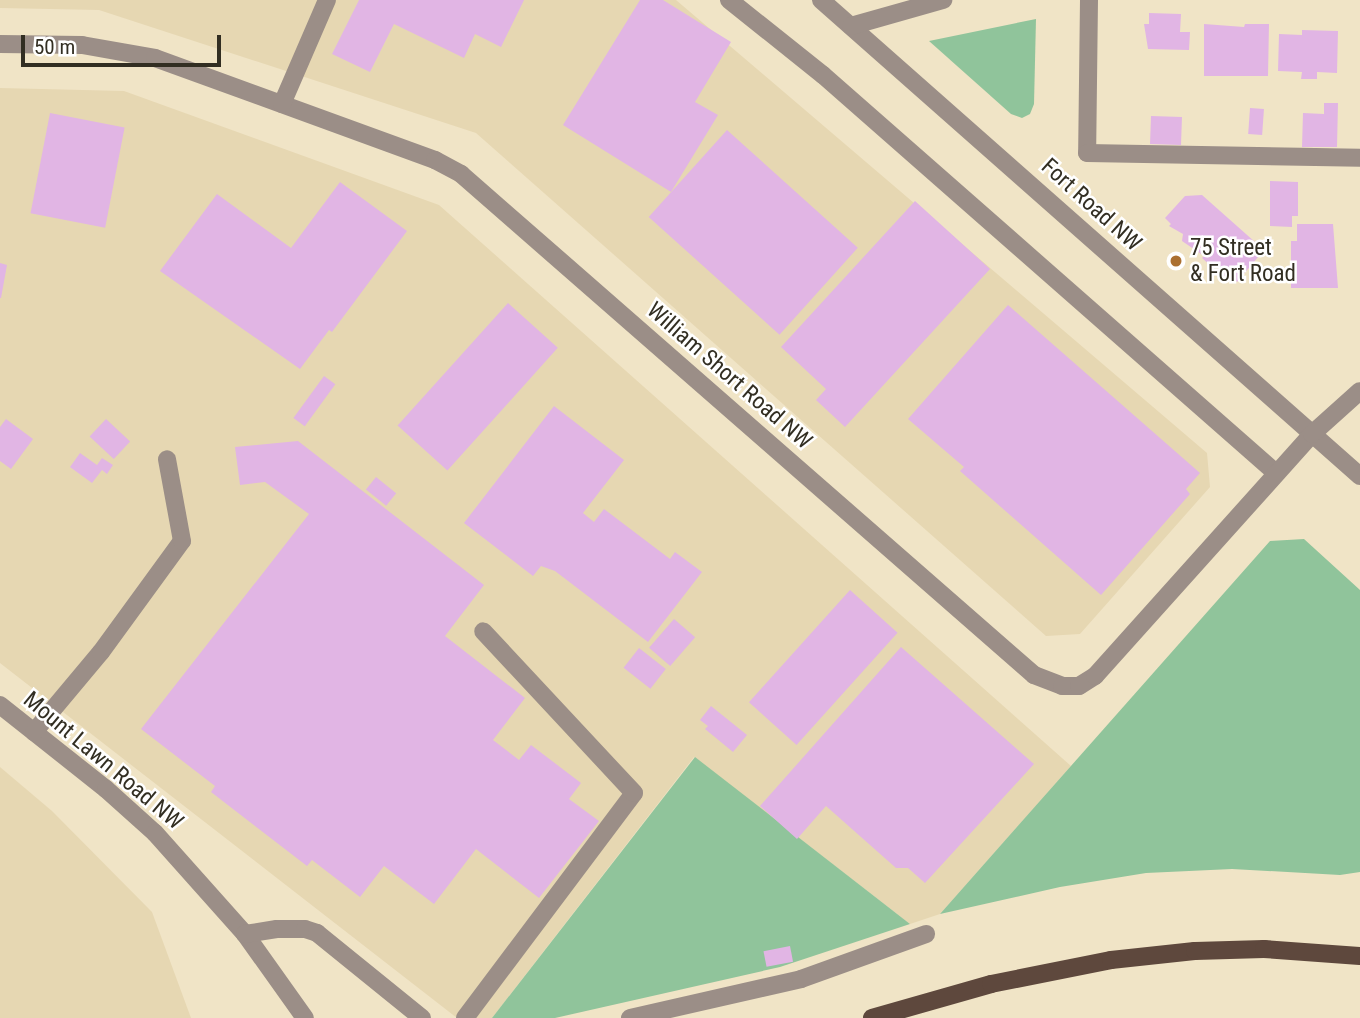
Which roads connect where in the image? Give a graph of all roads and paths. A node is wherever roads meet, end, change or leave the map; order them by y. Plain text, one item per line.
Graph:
1 (327, 0) edge
2 (729, 0) edge
3 (821, 0) edge
4 (943, 0) edge
5 (1089, 0) edge
6 (852, 26) junction
7 (0, 44) edge
8 (282, 104) junction
9 (1360, 158) edge
10 (1360, 391) edge
11 (1312, 434) junction
12 (167, 459) dead end
13 (1276, 473) junction
14 (1360, 476) edge
15 (483, 631) dead end
16 (0, 705) edge
17 (34, 732) junction
18 (246, 934) junction
19 (926, 934) dead end
20 (1357, 954) edge
21 (304, 1018) edge
22 (422, 1018) edge
23 (465, 1018) edge
24 (630, 1018) edge
25 (872, 1018) edge

1 - 8 street
2 - 13 street
3 - 6 street, Fort Road NW
4 - 6 street
5 - 9 street
6 - 11 street, Fort Road NW
7 - 8 street, William Short Road NW
8 - 13 street, William Short Road NW
10 - 11 street, William Short Road NW
11 - 13 street, William Short Road NW
11 - 14 street, Fort Road NW
12 - 17 street
15 - 23 street
16 - 17 street, Mount Lawn Road NW
17 - 18 street, Mount Lawn Road NW
18 - 21 street, Mount Lawn Road NW
18 - 22 street
19 - 24 street
20 - 25 main road

